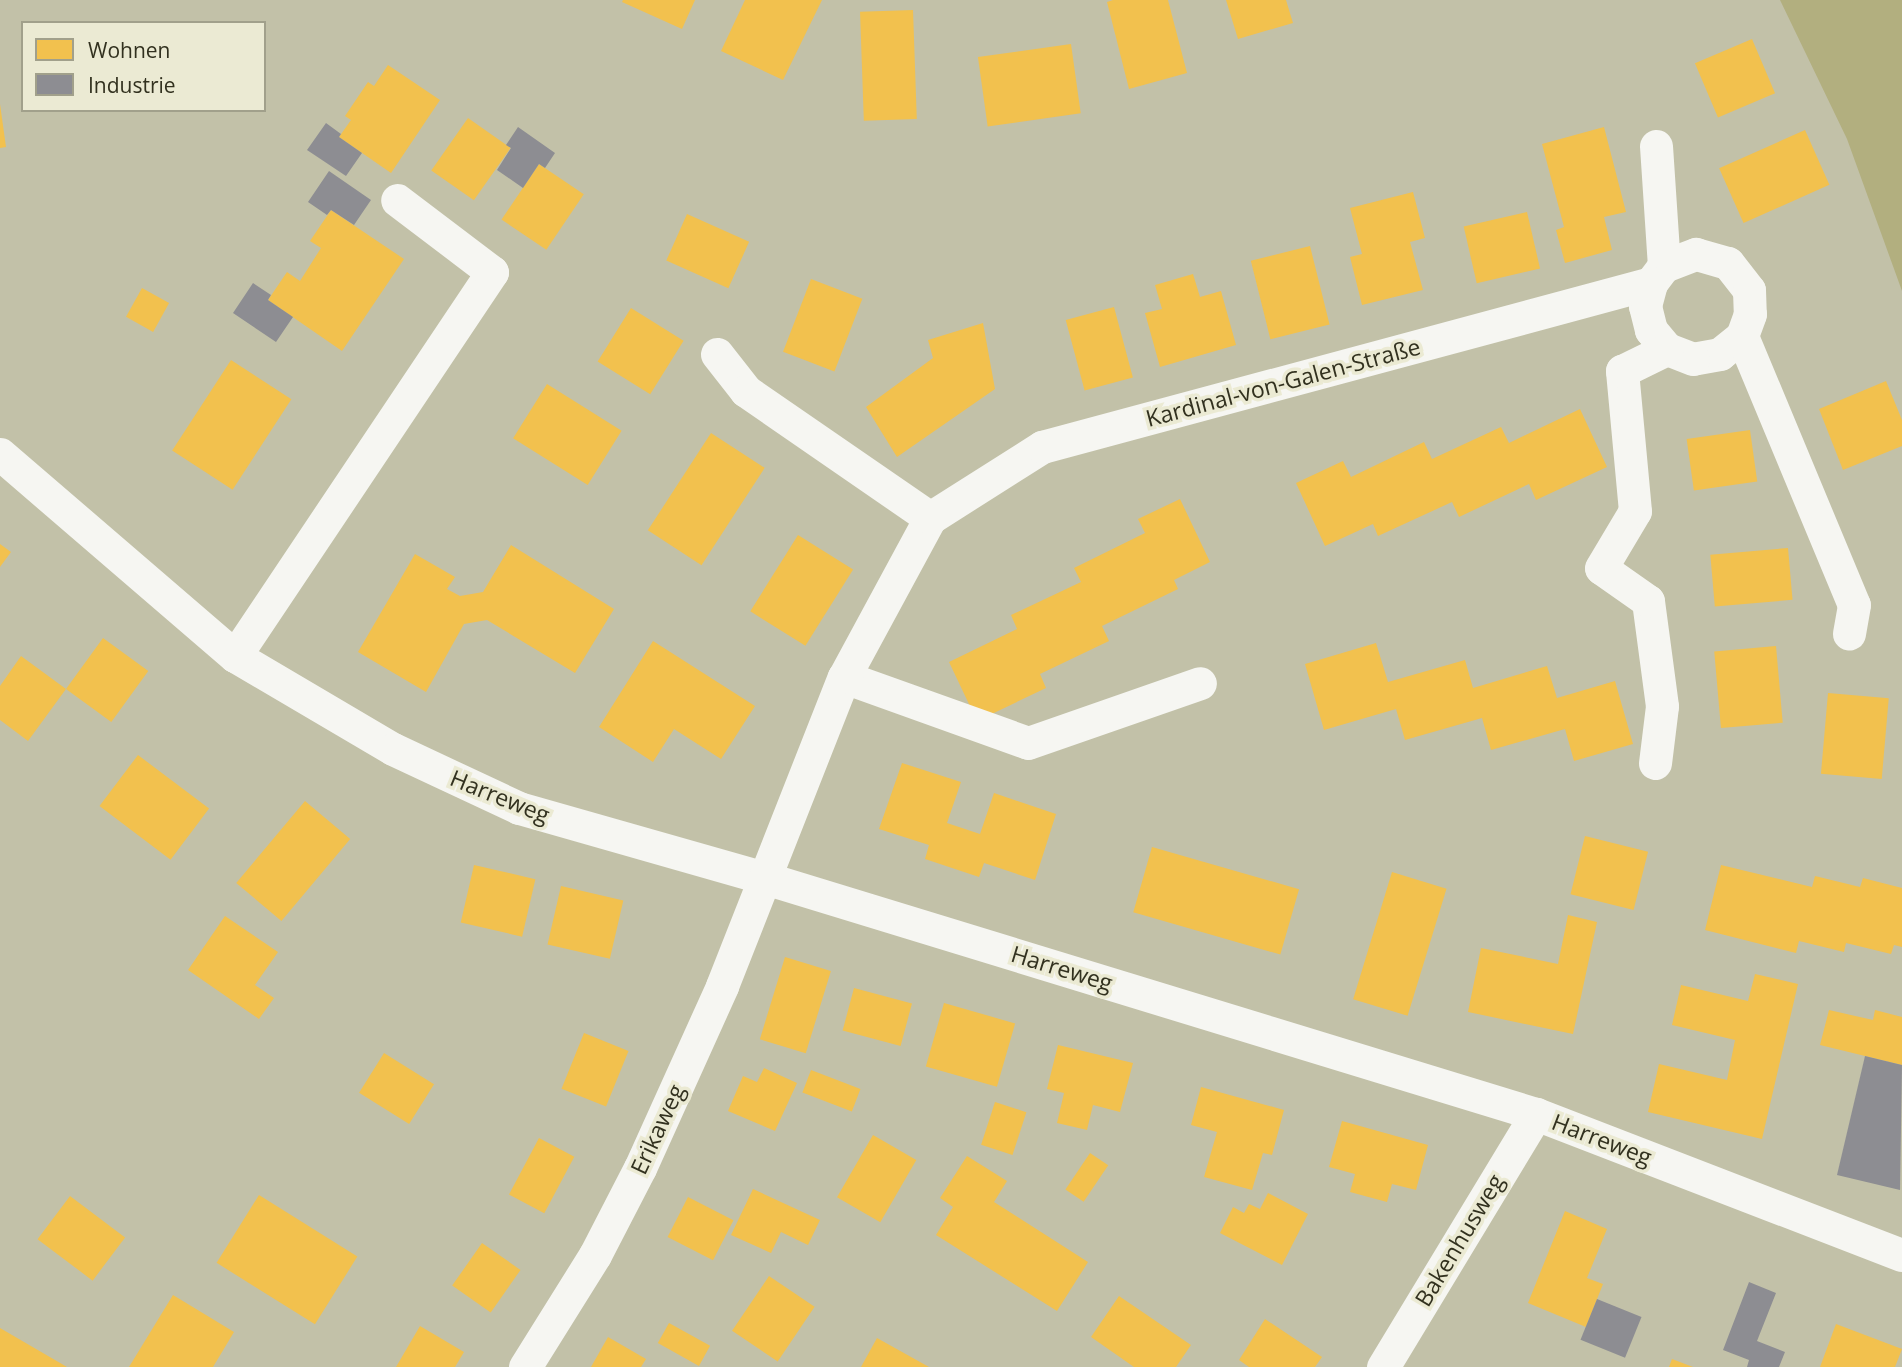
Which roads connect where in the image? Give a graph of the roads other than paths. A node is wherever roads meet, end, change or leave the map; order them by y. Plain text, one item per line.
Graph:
1 (1656, 146) dead end
2 (397, 200) dead end
3 (1658, 274) junction
4 (1742, 336) junction
5 (1667, 349) junction
6 (717, 354) dead end
7 (0, 453) edge
8 (930, 518) junction
9 (1850, 634) dead end
10 (235, 656) junction
11 (845, 677) junction
12 (1200, 683) dead end
13 (1655, 763) dead end
14 (765, 878) junction
15 (1536, 1114) junction
16 (1902, 1255) edge
17 (525, 1367) edge
18 (1383, 1367) edge

1 - 3 street
2 - 10 street
3 - 4 street, Kardinal-von-Galen-Straße
3 - 5 street
3 - 8 street, Kardinal-von-Galen-Straße
4 - 5 street
4 - 9 street
5 - 13 street
6 - 8 street
7 - 10 street, Harreweg
8 - 11 street, Kardinal-von-Galen-Straße
10 - 14 street, Harreweg
11 - 12 street
11 - 14 street, Kardinal-von-Galen-Straße
14 - 15 street, Harreweg
14 - 17 street, Erikaweg
15 - 16 street, Harreweg
15 - 18 street, Bakenhusweg

